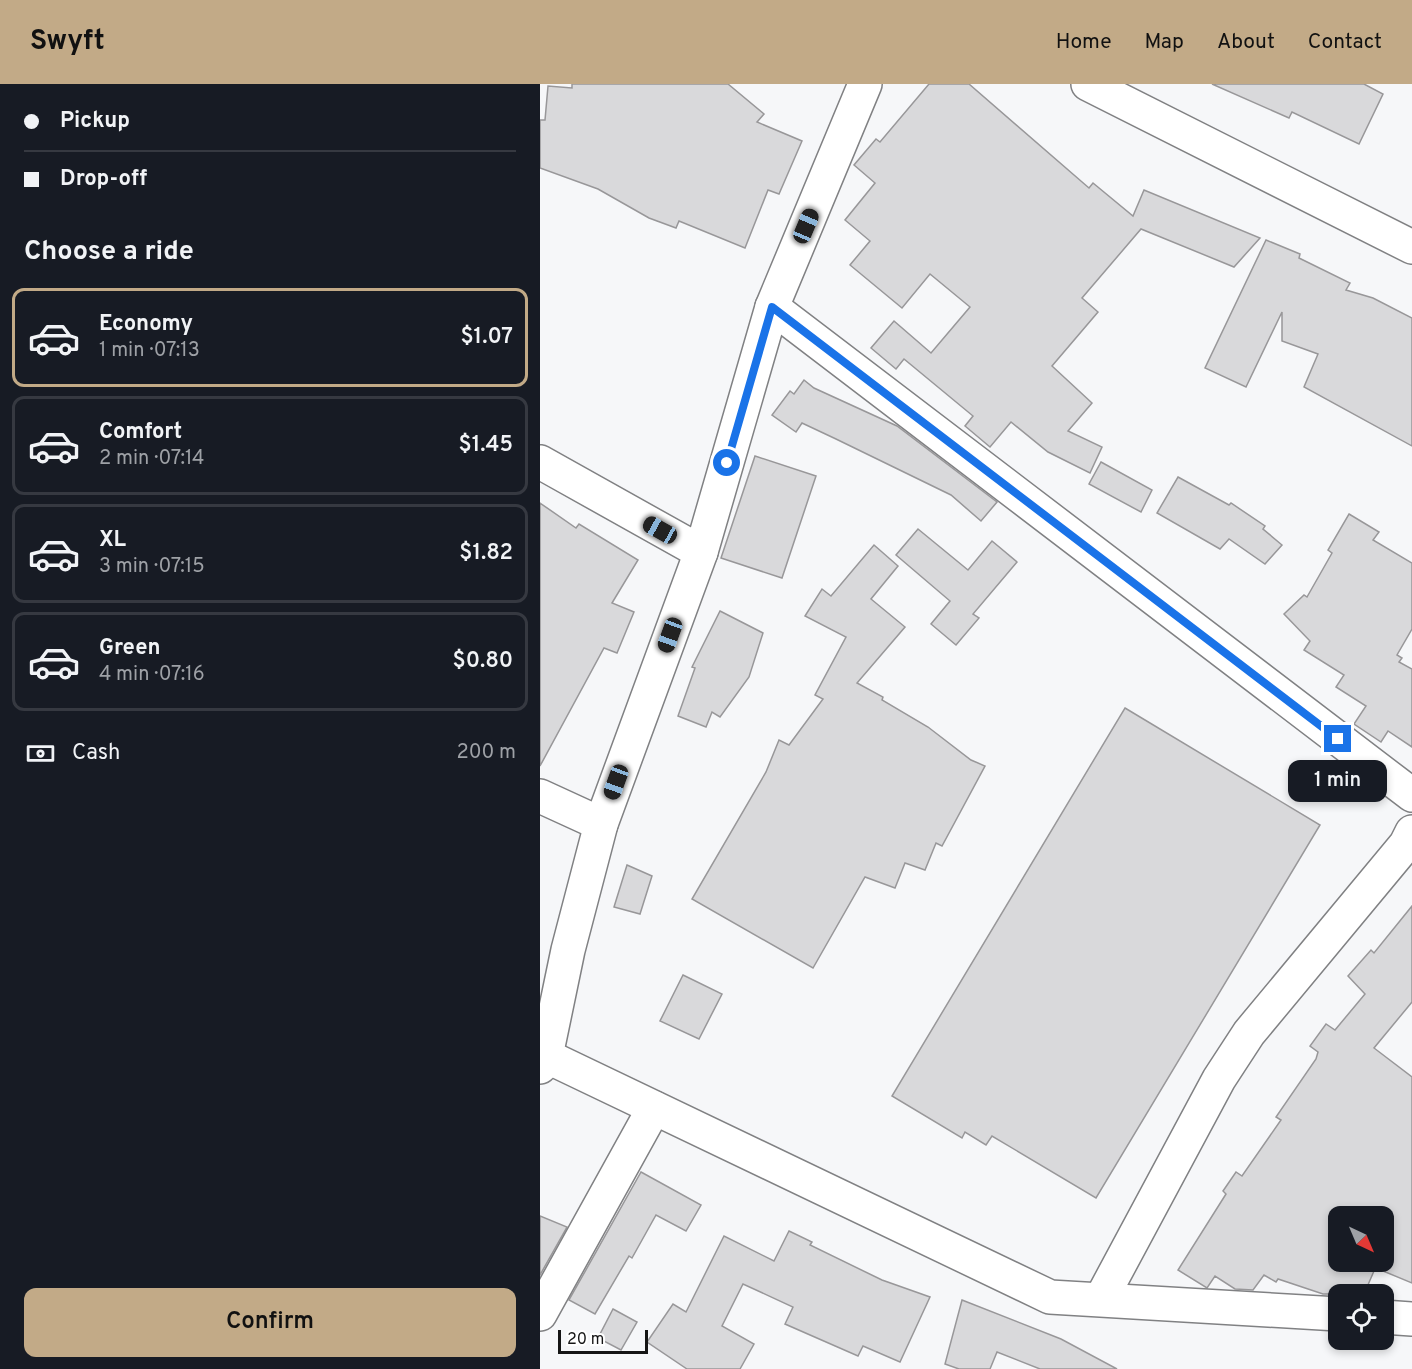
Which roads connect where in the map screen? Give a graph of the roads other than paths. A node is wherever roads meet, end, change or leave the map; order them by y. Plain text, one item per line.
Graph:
1 (865, 84) edge
2 (1088, 84) edge
3 (1407, 238) edge
4 (772, 307) junction
5 (540, 462) edge
6 (700, 552) junction
7 (1412, 795) edge
8 (540, 796) edge
9 (601, 824) junction
10 (1412, 832) edge
11 (543, 1061) edge
12 (654, 1108) junction
13 (1101, 1299) junction
14 (1328, 1313) edge
15 (540, 1314) edge
16 (1394, 1318) edge
17 (1412, 1319) edge

1 - 4 street
2 - 3 street
4 - 6 street
4 - 7 street
5 - 6 street
6 - 9 street
8 - 9 street
9 - 11 street
10 - 13 street
11 - 12 street
12 - 13 street
12 - 15 street
13 - 14 street
16 - 17 street

